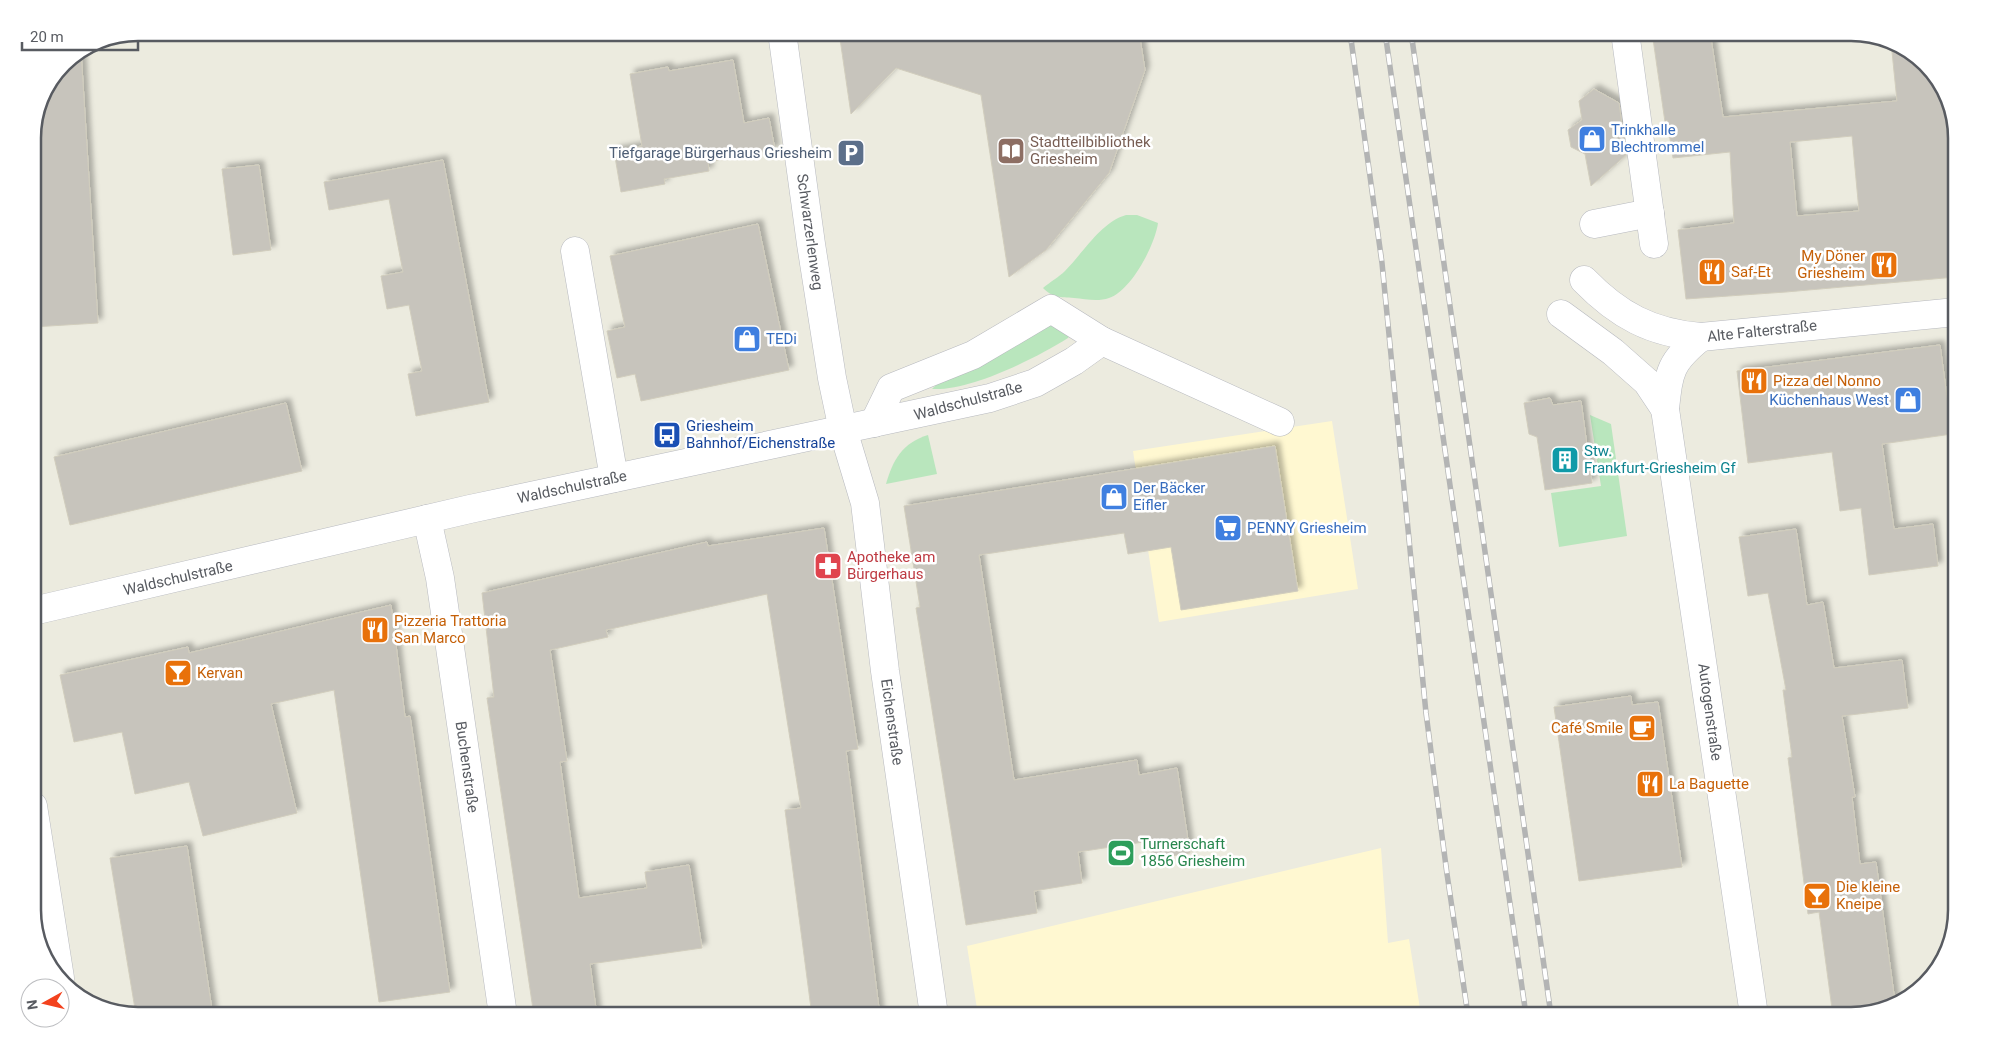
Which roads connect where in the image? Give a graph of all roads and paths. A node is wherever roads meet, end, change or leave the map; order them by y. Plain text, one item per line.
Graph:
1 (783, 41) edge
2 (1626, 41) edge
3 (1650, 213) junction
4 (1594, 224) dead end
5 (1654, 244) dead end
6 (576, 251) dead end
7 (1584, 280) dead end
8 (1948, 313) edge
9 (1561, 314) dead end
10 (1701, 337) junction
11 (1102, 341) junction
12 (1665, 409) junction
13 (1280, 422) dead end
14 (874, 424) junction
15 (843, 430) junction
16 (614, 478) junction
17 (427, 519) junction
18 (41, 609) edge
19 (41, 857) edge
20 (58, 964) edge
21 (502, 1007) edge
22 (933, 1007) edge
23 (1753, 1007) edge

1 - 15 street, Schwarzerlenweg
2 - 3 street
3 - 4 street
3 - 5 street
6 - 16 street
7 - 10 street, Alte Falterstraße
8 - 10 street, Alte Falterstraße
9 - 12 street, Autogenstraße
10 - 12 street, Autogenstraße
11 - 13 street
11 - 14 street, Waldschulstraße
11 - 14 street
12 - 23 street, Autogenstraße
14 - 15 street, Waldschulstraße
15 - 16 street, Waldschulstraße
15 - 22 street, Eichenstraße
16 - 17 street, Waldschulstraße
17 - 18 street, Waldschulstraße
17 - 21 street, Buchenstraße
19 - 20 street

